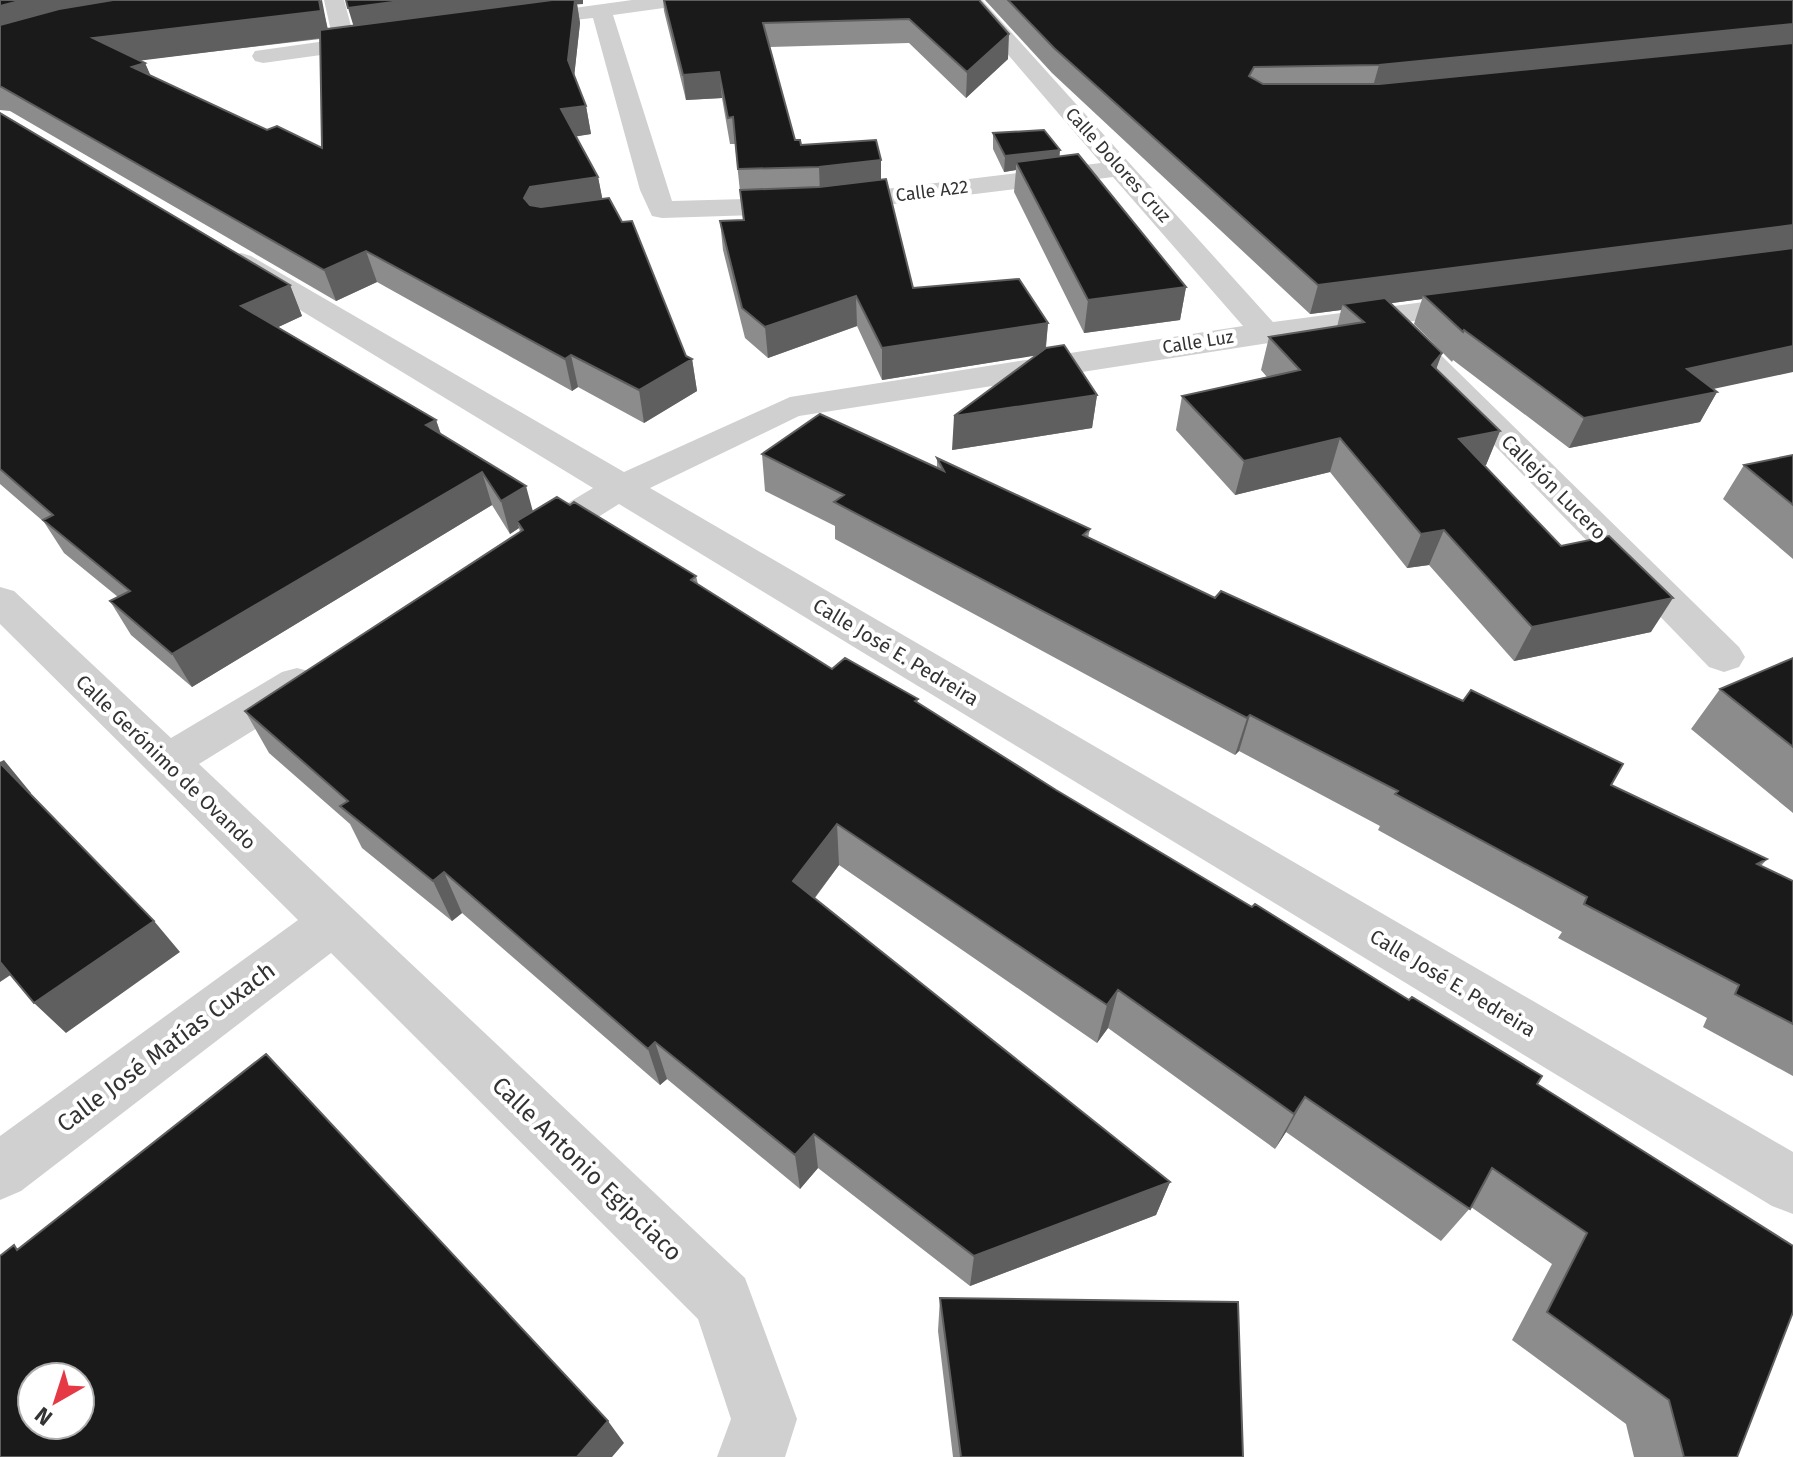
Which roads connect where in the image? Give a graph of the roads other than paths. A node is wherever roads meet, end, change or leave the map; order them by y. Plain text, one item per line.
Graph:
1 (334, 0) edge
2 (678, 0) edge
3 (971, 0) edge
4 (601, 10) junction
5 (556, 16) edge
6 (405, 36) edge
7 (345, 44) junction
8 (263, 56) dead end
9 (1121, 168) junction
10 (662, 210) junction
11 (633, 214) dead end
12 (216, 247) edge
13 (1509, 300) edge
14 (1383, 316) junction
15 (1265, 332) junction
16 (620, 488) junction
17 (500, 561) edge
18 (10, 625) edge
19 (1724, 657) dead end
20 (326, 666) edge
21 (165, 763) junction
22 (331, 924) junction
23 (0, 1171) edge
24 (1793, 1185) edge
25 (751, 1457) edge

1 - 7 street
2 - 4 street
3 - 9 street, Calle Dolores Cruz
4 - 5 street
4 - 10 street
6 - 7 street
7 - 8 street
9 - 10 street, Calle A22
9 - 15 street, Calle Dolores Cruz
10 - 11 street, Calle A22
12 - 16 street, Calle José E. Pedreira
13 - 14 street, Calle Luz
14 - 15 street, Calle Luz
14 - 19 street, Callejón Lucero
15 - 16 street, Calle Luz
16 - 17 street, Calle Luz
16 - 24 street, Calle José E. Pedreira
18 - 21 street, Calle Gerónimo de Ovando
20 - 21 street
21 - 22 street, Calle Gerónimo de Ovando
22 - 23 street, Calle José Matías Cuxach
22 - 25 street, Calle Antonio Egipciaco

